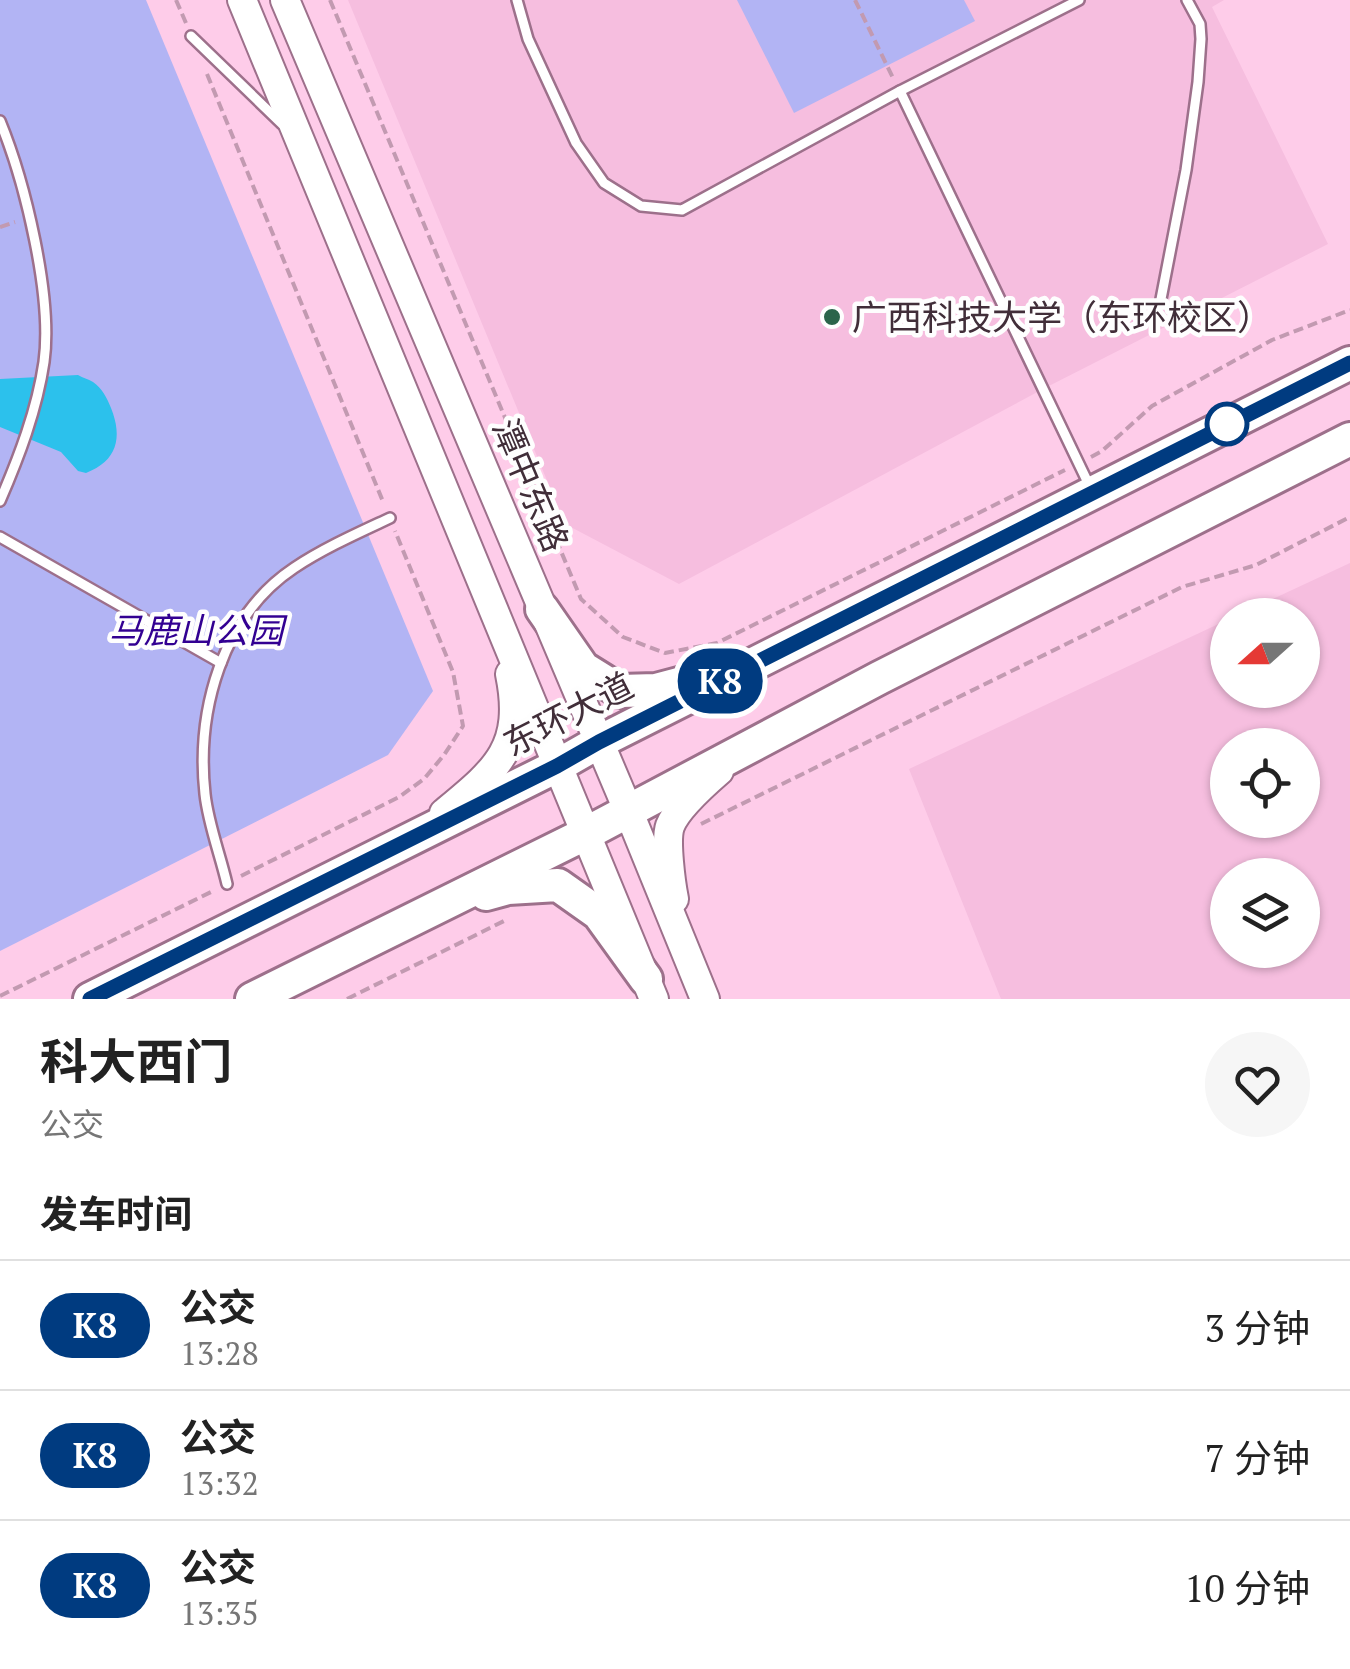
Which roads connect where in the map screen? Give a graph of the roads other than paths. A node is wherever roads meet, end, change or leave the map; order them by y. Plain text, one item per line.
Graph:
1 (242, 0) edge
2 (285, 0) edge
3 (517, 0) edge
4 (1079, 0) edge
5 (1191, 1) edge
6 (191, 36) dead end
7 (900, 92) junction
8 (0, 121) edge
9 (300, 142) junction
10 (1161, 299) dead end
11 (1350, 362) edge
12 (1350, 439) edge
13 (1085, 477) junction
14 (0, 501) edge
15 (390, 518) dead end
16 (0, 537) edge
17 (542, 609) junction
18 (499, 624) junction
19 (221, 662) junction
20 (752, 664) junction
21 (599, 742) junction
22 (745, 748) junction
23 (557, 766) junction
24 (628, 810) junction
25 (585, 834) junction
26 (416, 836) junction
27 (227, 884) dead end
28 (434, 909) junction
29 (687, 954) junction
30 (650, 989) edge
31 (255, 998) edge
32 (90, 999) edge
33 (706, 999) edge

1 - 9 main road
2 - 17 main road, 潭中东路
3 - 7 lane
4 - 7 lane
5 - 10 lane
6 - 9 lane
7 - 13 lane
8 - 14 lane
9 - 18 main road
11 - 13 highway, 东环大道
12 - 22 highway
13 - 20 highway, 东环大道
15 - 19 lane
16 - 19 lane
17 - 20 highway
17 - 21 main road, 潭中东路
18 - 23 main road
18 - 26 main road
19 - 27 lane
20 - 21 highway, 东环大道
21 - 23 highway, 东环大道
21 - 24 main road, 潭中东路
22 - 24 highway
22 - 29 main road
23 - 25 main road
23 - 26 highway, 东环大道
24 - 25 highway
24 - 29 main road, 潭中东路
25 - 28 highway
25 - 30 main road
26 - 32 highway, 东环大道
28 - 30 highway
28 - 31 highway
29 - 33 main road, 潭中东路

